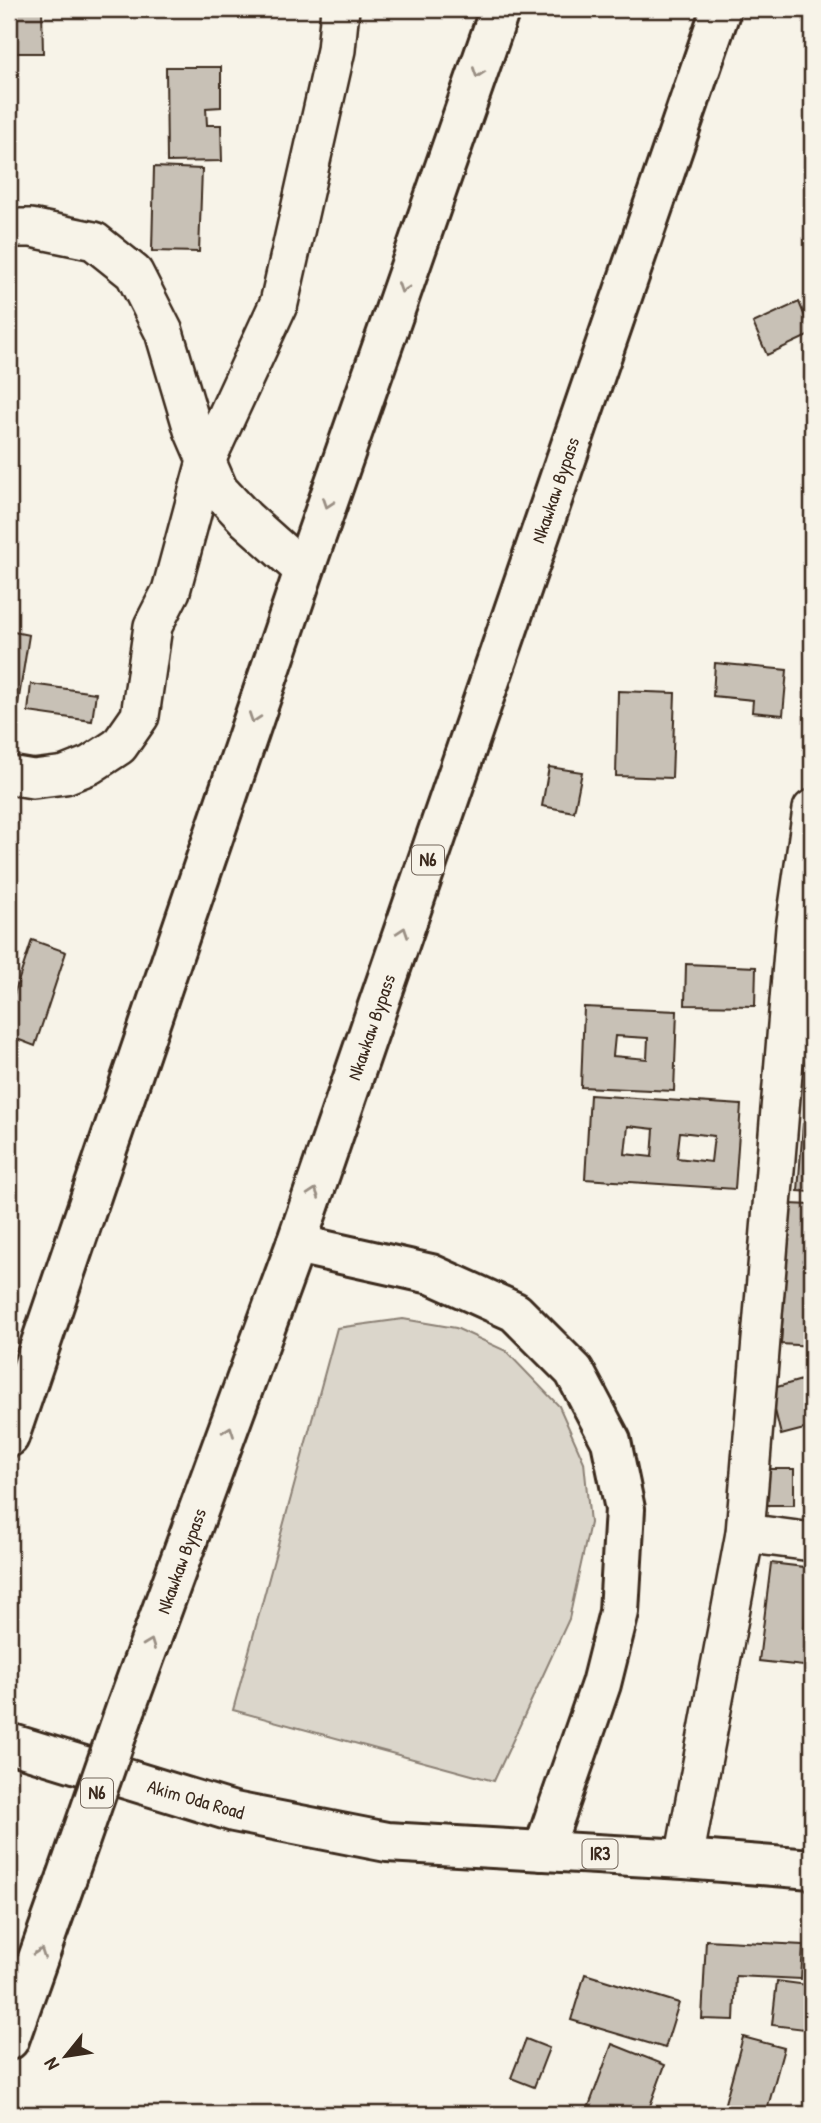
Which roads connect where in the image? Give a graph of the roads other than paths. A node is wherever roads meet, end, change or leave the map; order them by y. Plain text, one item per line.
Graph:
1 (340, 9) edge
2 (500, 9) edge
3 (721, 9) edge
4 (9, 228) edge
5 (206, 461) junction
6 (304, 571) junction
7 (9, 775) edge
8 (812, 809) edge
9 (296, 1244) junction
10 (9, 1437) edge
11 (745, 1533) junction
12 (812, 1542) edge
13 (9, 1743) edge
14 (543, 1851) junction
15 (684, 1859) junction
16 (812, 1869) edge
17 (9, 2040) edge

1 - 5 street
2 -> 6 main road
9 -> 3 main road, Nkawkaw Bypass / N6
4 - 5 street
5 - 6 street
5 - 7 street
6 -> 10 main road
8 - 11 street
9 - 14 main road
17 -> 9 main road, Nkawkaw Bypass / N6, bridge
11 - 12 street
11 - 15 street
13 - 14 main road, Akim Oda Road / IR3
14 - 15 main road, IR3
15 - 16 main road, IR3

